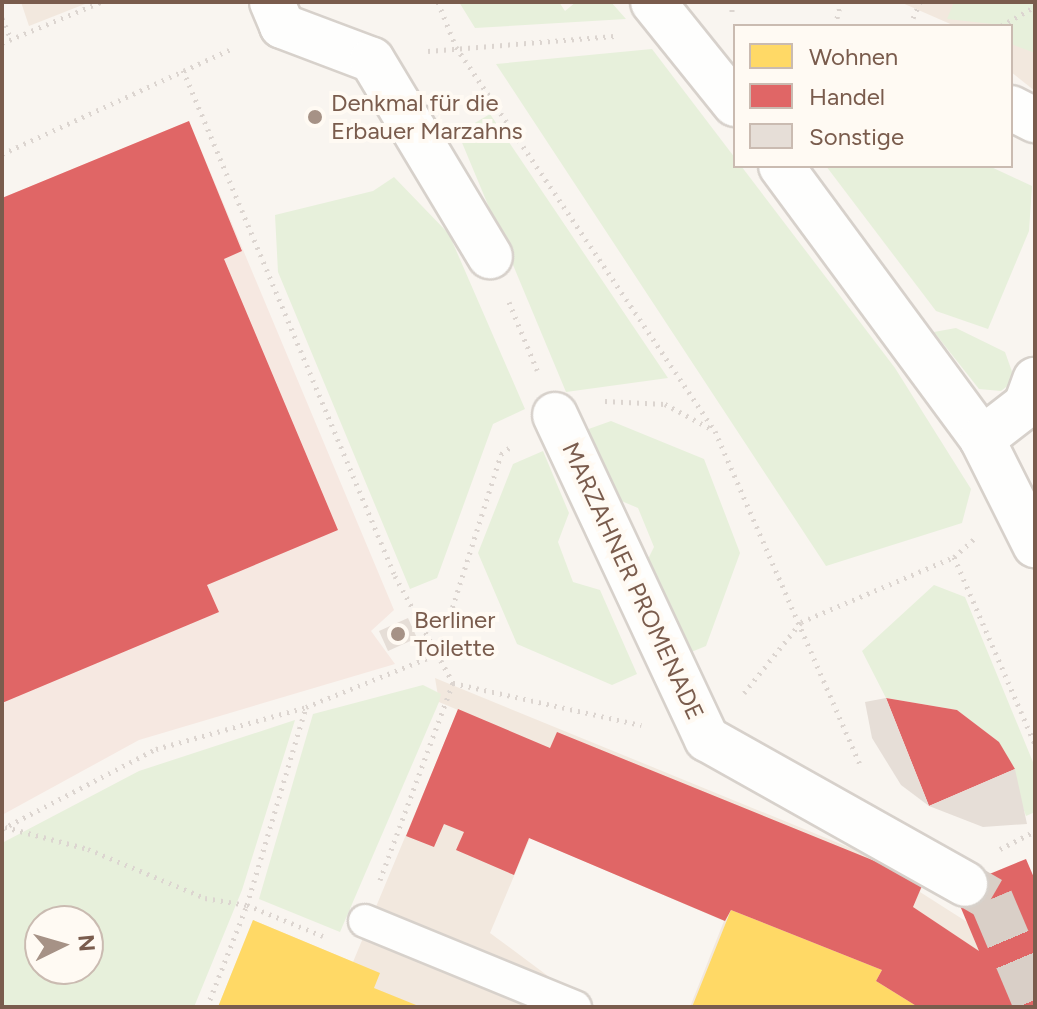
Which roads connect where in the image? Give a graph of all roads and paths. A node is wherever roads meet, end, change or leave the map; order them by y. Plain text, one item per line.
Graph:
1 (101, 2) edge
2 (438, 2) edge
3 (653, 2) edge
4 (841, 2) edge
5 (920, 2) edge
6 (1035, 6) edge
7 (277, 14) edge
8 (2, 18) edge
9 (913, 18) dead end
10 (836, 24) edge
11 (1004, 24) edge
12 (603, 38) dead end
13 (11, 39) junction
14 (2, 43) edge
15 (456, 47) junction
16 (183, 70) junction
17 (731, 89) edge
18 (1013, 109) edge
19 (1035, 120) edge
20 (2, 154) edge
21 (782, 168) edge
22 (490, 256) dead end
23 (513, 312) dead end
24 (538, 372) dead end
25 (1035, 380) edge
26 (555, 415) dead end
27 (982, 439) junction
28 (1016, 503) junction
29 (1035, 545) edge
30 (954, 557) junction
31 (801, 622) junction
32 (438, 654) junction
33 (453, 683) junction
34 (306, 707) junction
35 (707, 739) junction
36 (1035, 744) edge
37 (862, 769) dead end
38 (3, 828) edge
39 (1035, 831) edge
40 (1028, 834) dead end
41 (965, 884) tunnel mouth
42 (247, 905) junction
43 (365, 921) junction
44 (207, 1007) edge
45 (575, 1007) edge

1 - 13 path
2 - 15 path
3 - 17 street
4 - 10 path
5 - 9 path
6 - 11 path
7 - 16 path
7 - 22 street
8 - 13 path
12 - 15 path
13 - 14 path
15 - 31 path
16 - 20 path
16 - 32 path
18 - 19 street
21 - 27 street
23 - 24 path
25 - 27 street
26 - 35 street, MARZAHNER PROMENADE
27 - 28 street
28 - 29 street
28 - 30 path
30 - 31 path
30 - 36 path
31 - 35 path
31 - 37 path
32 - 33 path
32 - 34 path
33 - 35 path
33 - 43 path
34 - 38 path
34 - 42 path
35 - 41 street, MARZAHNER PROMENADE
38 - 42 path
39 - 40 path
42 - 43 path
42 - 44 path
43 - 45 lane

